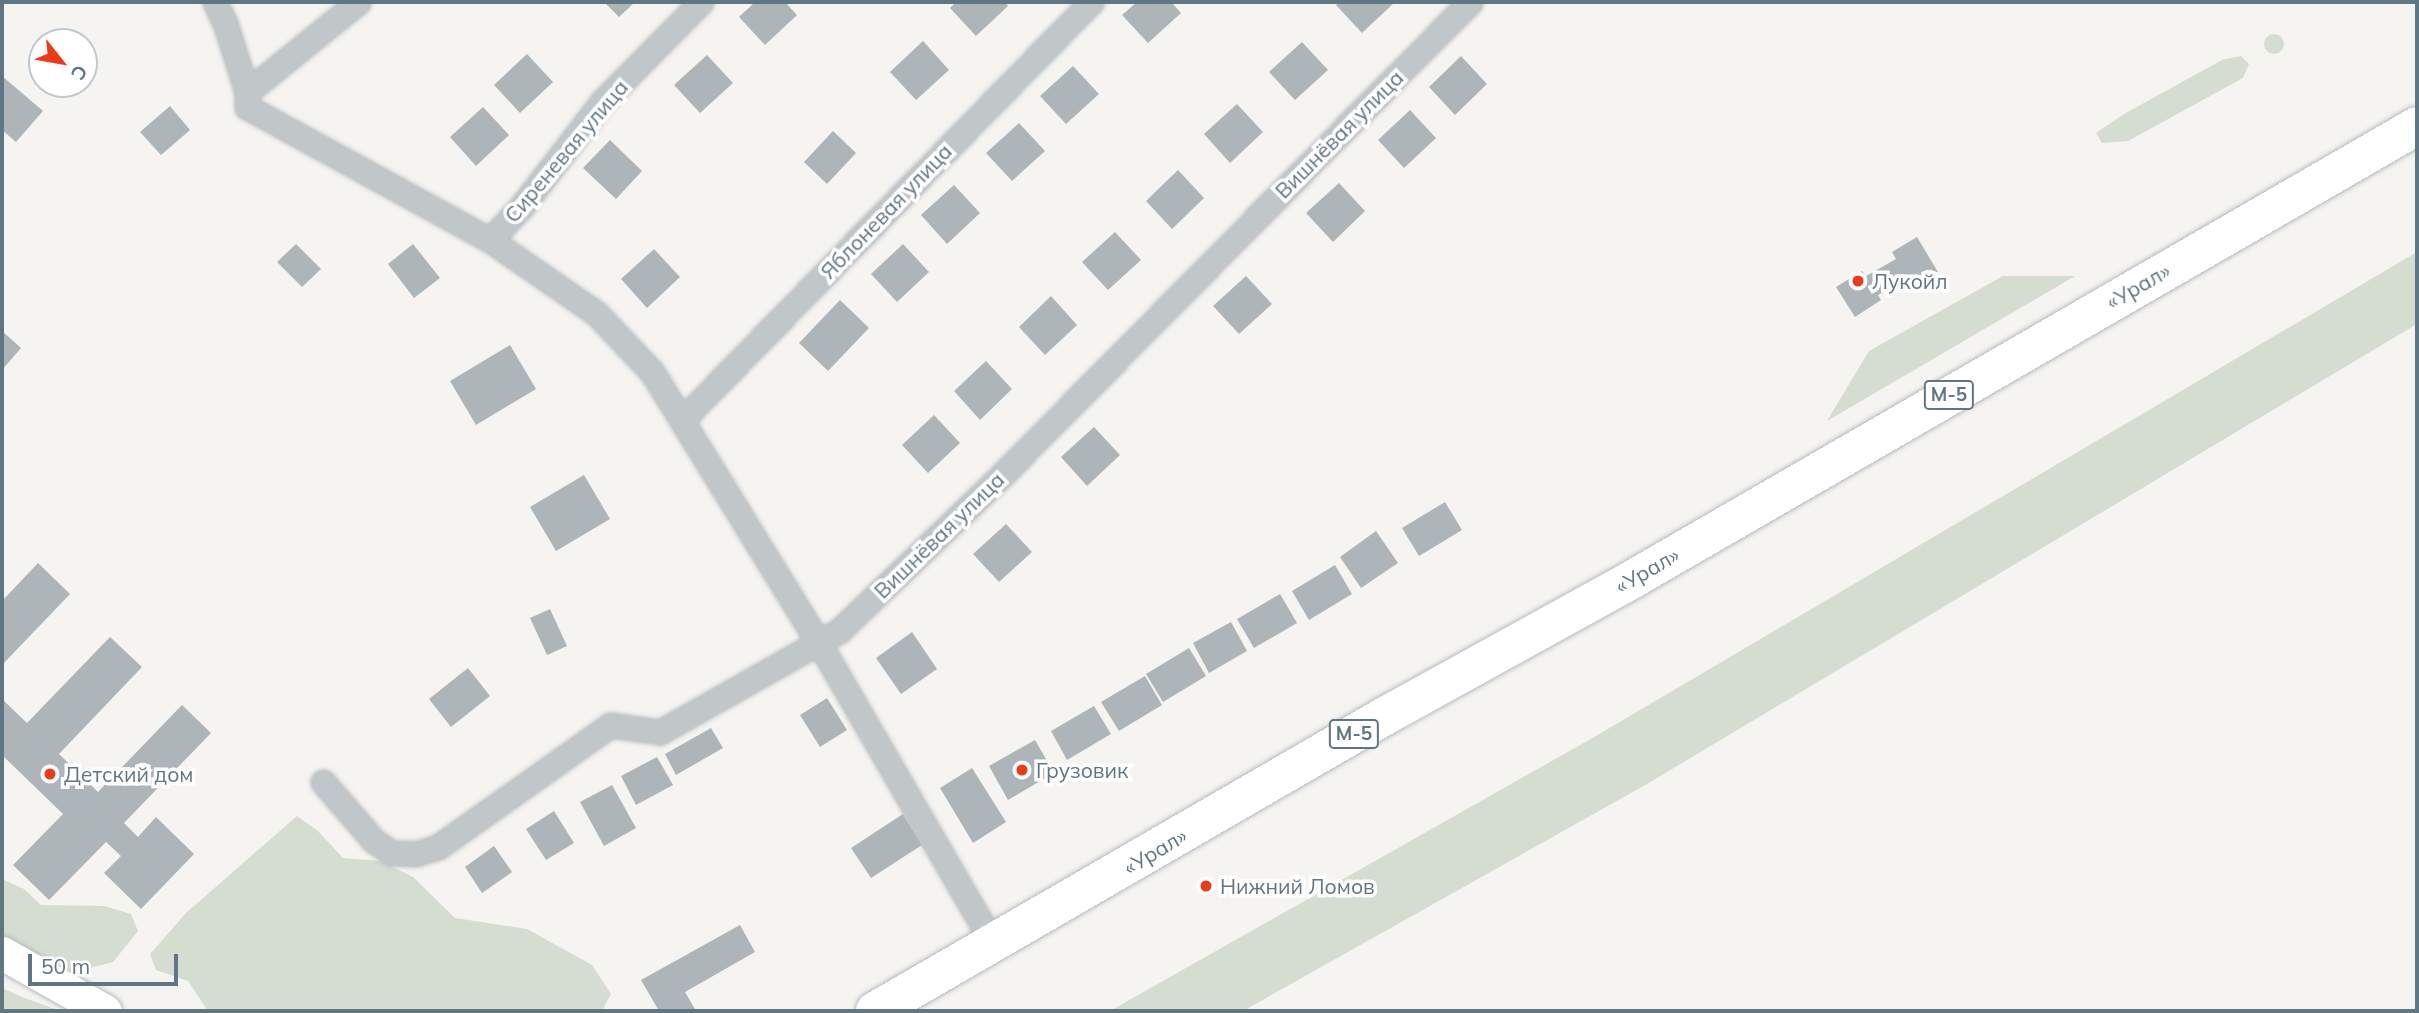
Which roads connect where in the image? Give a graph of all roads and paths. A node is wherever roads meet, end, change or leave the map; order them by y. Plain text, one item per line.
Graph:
1 (215, 2) edge
2 (358, 2) edge
3 (701, 2) edge
4 (1091, 2) edge
5 (1470, 2) edge
6 (247, 100) junction
7 (2417, 126) edge
8 (489, 240) junction
9 (682, 421) junction
10 (819, 643) junction
11 (323, 782) dead end
12 (993, 943) junction
13 (2, 953) edge
14 (105, 1011) edge
15 (876, 1011) edge

1 - 6 street
2 - 6 street
3 - 8 street, Сиреневая улица
4 - 9 street, Яблоневая улица
5 - 10 street, Вишнёвая улица
6 - 8 street
7 - 12 highway, «Урал» / М-5
8 - 9 street
9 - 10 street
10 - 11 street, Вишнёвая улица
10 - 12 street
12 - 15 highway, «Урал» / М-5
13 - 14 main road

